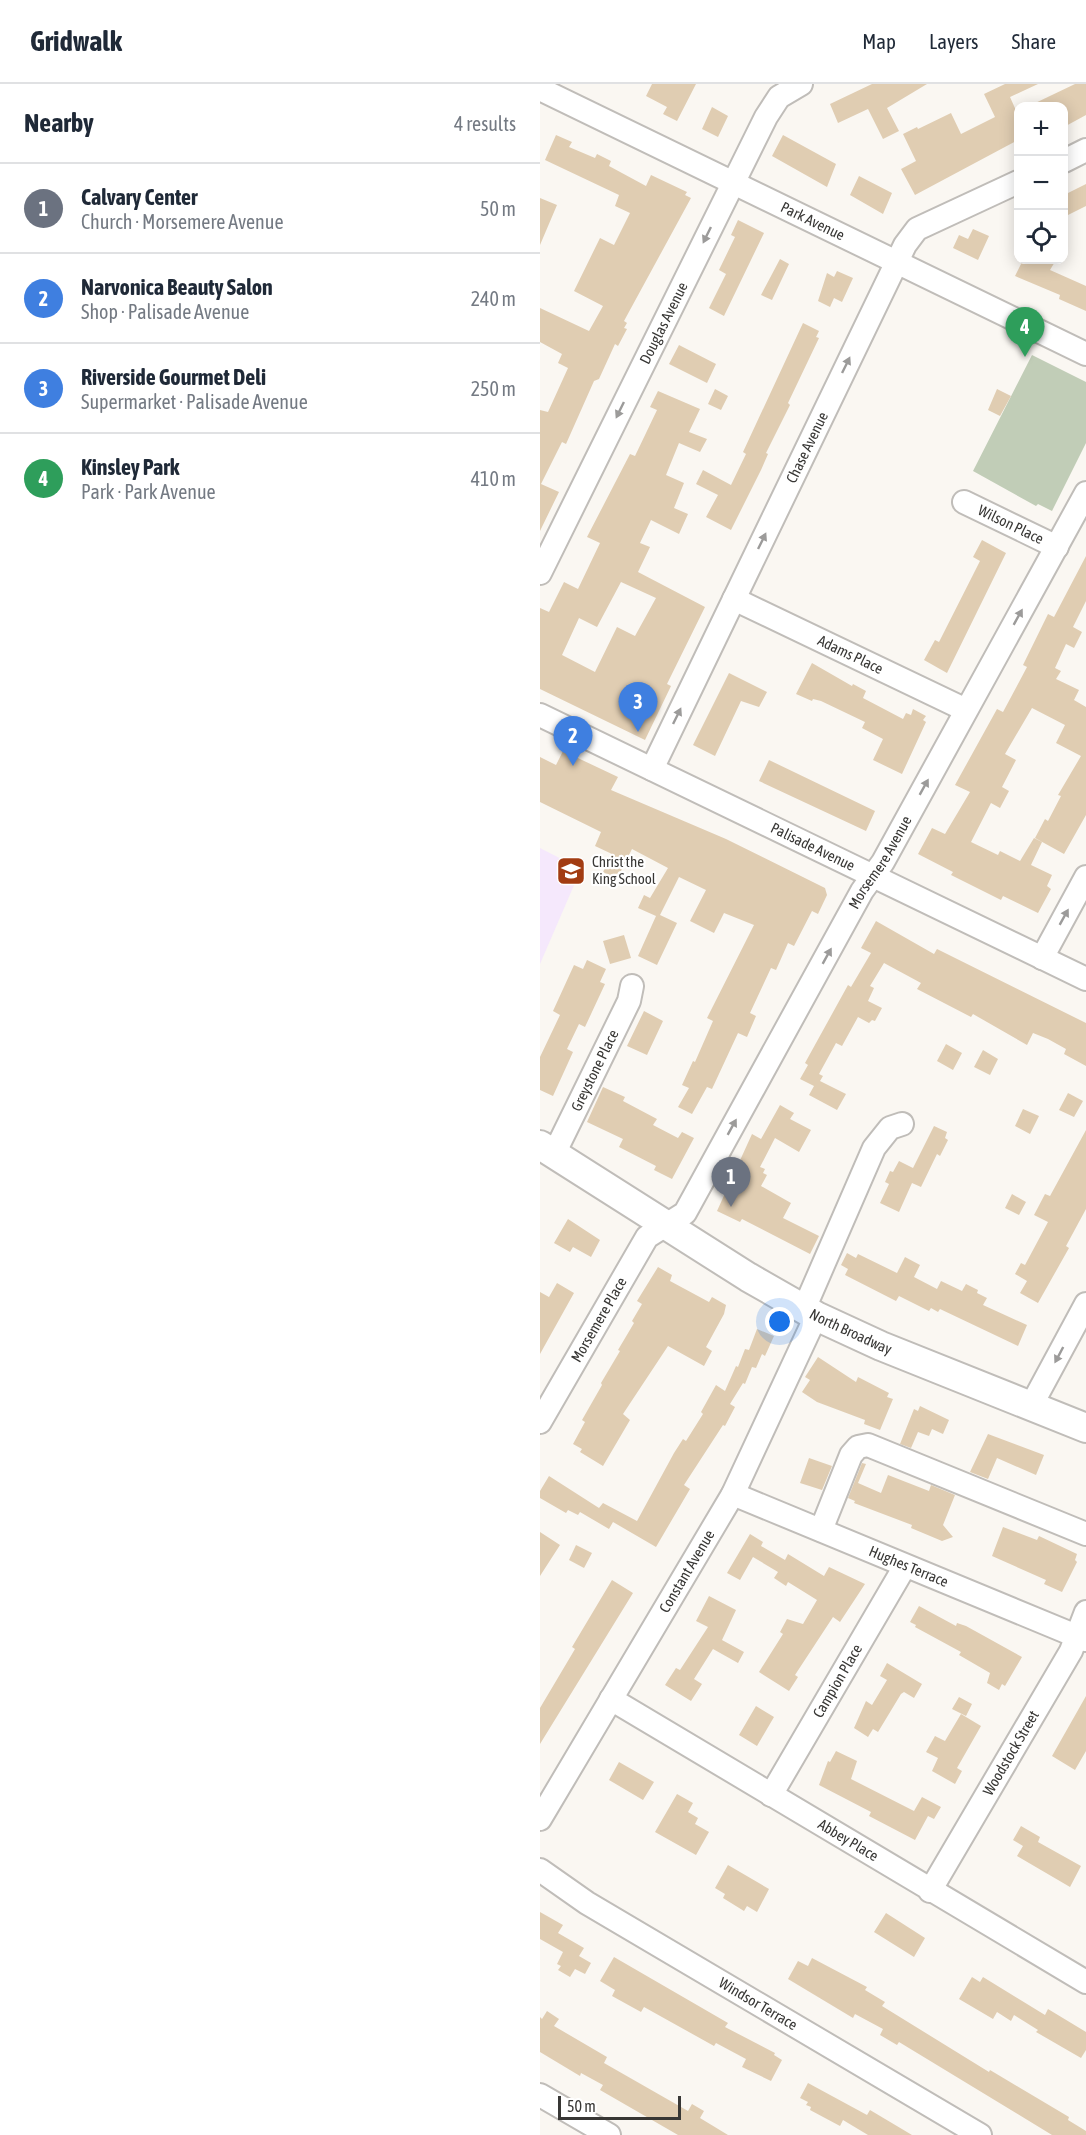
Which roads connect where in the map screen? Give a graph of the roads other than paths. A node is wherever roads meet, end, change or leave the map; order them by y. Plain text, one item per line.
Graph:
1 (801, 84) edge
2 (540, 89) edge
3 (1086, 150) edge
4 (1068, 159) edge
5 (732, 183) junction
6 (1014, 184) edge
7 (896, 262) junction
8 (1086, 354) edge
9 (1086, 493) edge
10 (964, 502) dead end
11 (1057, 547) junction
12 (540, 573) edge
13 (734, 598) junction
14 (966, 710) junction
15 (540, 715) edge
16 (652, 769) junction
17 (872, 877) junction
18 (1086, 877) edge
19 (1042, 958) junction
20 (1086, 979) edge
21 (632, 986) dead end
22 (902, 1124) dead end
23 (547, 1150) edge
24 (666, 1226) junction
25 (1086, 1304) edge
26 (810, 1312) junction
27 (1031, 1406) junction
28 (540, 1422) edge
29 (1086, 1428) edge
30 (733, 1494) junction
31 (821, 1530) junction
32 (1086, 1534) edge
33 (905, 1566) junction
34 (1086, 1612) edge
35 (1081, 1639) edge
36 (611, 1700) junction
37 (771, 1795) junction
38 (540, 1819) edge
39 (540, 1870) edge
40 (930, 1891) junction
41 (1086, 1982) edge
42 (540, 2095) edge
43 (609, 2135) edge
44 (980, 2135) edge

1 - 5 street, Douglas Avenue
2 - 5 street, Park Avenue
3 - 4 street
5 - 7 street, Park Avenue
5 -> 12 street, Douglas Avenue
6 - 7 street, Chase Avenue
7 - 8 street, Park Avenue
13 -> 7 street, Chase Avenue
9 - 11 street, Morsemere Avenue
10 - 11 street, Wilson Place
14 -> 11 street, Morsemere Avenue
13 - 14 street, Adams Place
16 -> 13 street, Chase Avenue
17 -> 14 street, Morsemere Avenue
15 - 16 street, Palisade Avenue
16 - 17 street, Palisade Avenue
17 - 19 street, Palisade Avenue
24 -> 17 street, Morsemere Avenue
19 -> 18 street
19 - 20 street, Palisade Avenue
21 - 23 street, Greystone Place
22 - 26 street, Constant Avenue
23 - 24 main road, North Broadway
24 - 26 main road, North Broadway
24 - 28 street, Morsemere Place
25 -> 27 street
26 - 27 main road, North Broadway
26 - 30 street, Constant Avenue
27 - 29 main road, North Broadway
30 - 31 street, Hughes Terrace
30 - 36 street, Constant Avenue
31 - 32 street
31 - 33 street, Hughes Terrace
33 - 35 street, Hughes Terrace
33 - 37 street, Campion Place
34 - 35 street, Woodstock Street
35 - 40 street, Woodstock Street
36 - 37 street, Abbey Place
36 - 38 street, Constant Avenue
37 - 40 street, Abbey Place
39 - 44 street, Windsor Terrace
40 - 41 street, Abbey Place
42 - 43 street

